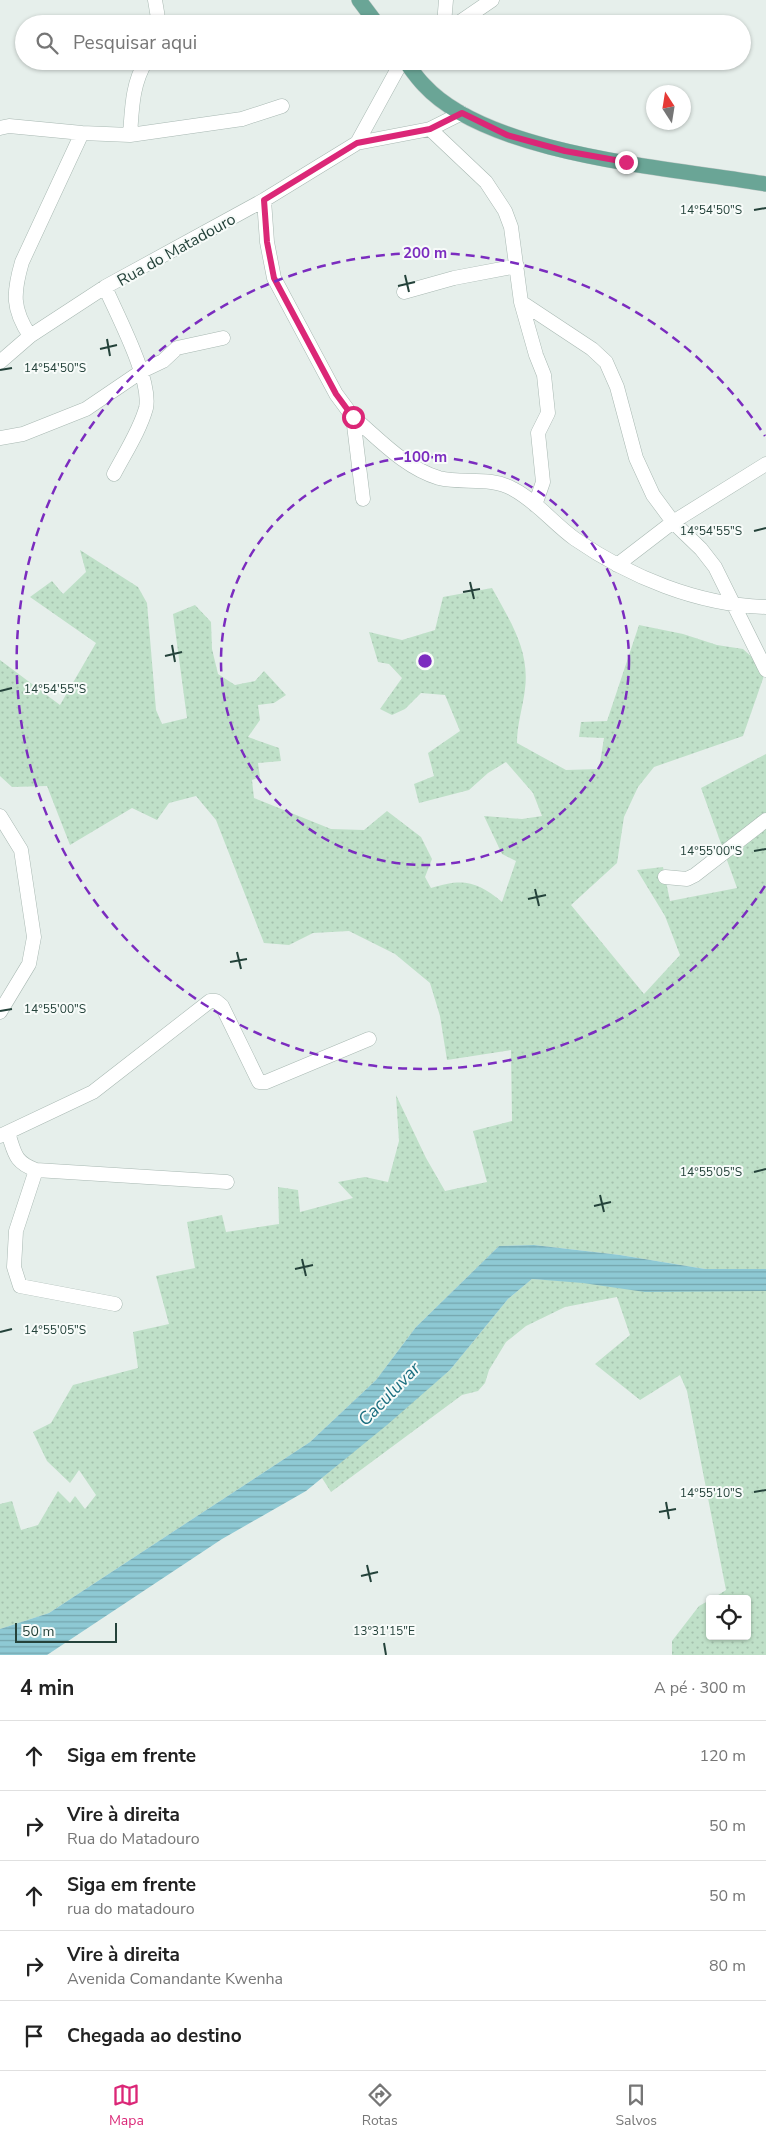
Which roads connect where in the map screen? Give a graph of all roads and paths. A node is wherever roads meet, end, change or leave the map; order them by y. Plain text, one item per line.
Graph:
1 (155, 0) edge
2 (359, 0) edge
3 (446, 0) edge
4 (492, 0) edge
5 (158, 15) edge
6 (370, 15) edge
7 (445, 15) edge
8 (470, 15) edge
9 (141, 70) edge
10 (399, 70) edge
11 (411, 70) edge
12 (282, 106) dead end
13 (462, 113) junction
14 (0, 128) edge
15 (430, 129) junction
16 (82, 133) junction
17 (130, 135) junction
18 (357, 143) junction
19 (766, 184) edge
20 (264, 200) junction
21 (517, 266) junction
22 (105, 288) junction
23 (404, 292) dead end
24 (521, 302) junction
25 (30, 336) junction
26 (223, 338) dead end
27 (0, 362) edge
28 (142, 371) junction
29 (353, 417) junction
30 (0, 438) edge
31 (766, 464) edge
32 (114, 474) dead end
33 (363, 499) dead end
34 (535, 505) junction
35 (673, 522) junction
36 (618, 565) junction
37 (734, 603) junction
38 (760, 607) edge
39 (766, 616) edge
40 (766, 670) edge
41 (0, 816) edge
42 (766, 820) edge
43 (665, 877) dead end
44 (0, 1012) edge
45 (369, 1039) dead end
46 (4, 1134) edge
47 (36, 1170) junction
48 (227, 1182) dead end
49 (115, 1304) dead end

1 - 5 street
2 - 6 main road
3 - 7 street
4 - 8 street
9 - 17 street
10 - 18 street
11 - 13 main road
12 - 17 street
13 - 15 street
13 - 19 main road
14 - 16 street
15 - 18 street
15 - 21 street
16 - 17 street
16 - 25 street
18 - 20 street, Rua do Matadouro
20 - 22 street, Rua do Matadouro
20 - 29 street
21 - 23 street
21 - 24 street
22 - 25 street, Rua do Matadouro
22 - 28 street
24 - 34 street
24 - 35 street
25 - 27 street, Rua do Matadouro
26 - 28 street
28 - 30 street
28 - 32 street
29 - 33 street
29 - 34 street
31 - 35 street
34 - 36 street
35 - 36 street
35 - 37 street
36 - 37 street
37 - 38 street
37 - 40 street
38 - 39 street
41 - 44 street
42 - 43 street
45 - 46 street
46 - 47 street
47 - 48 street
47 - 49 street

